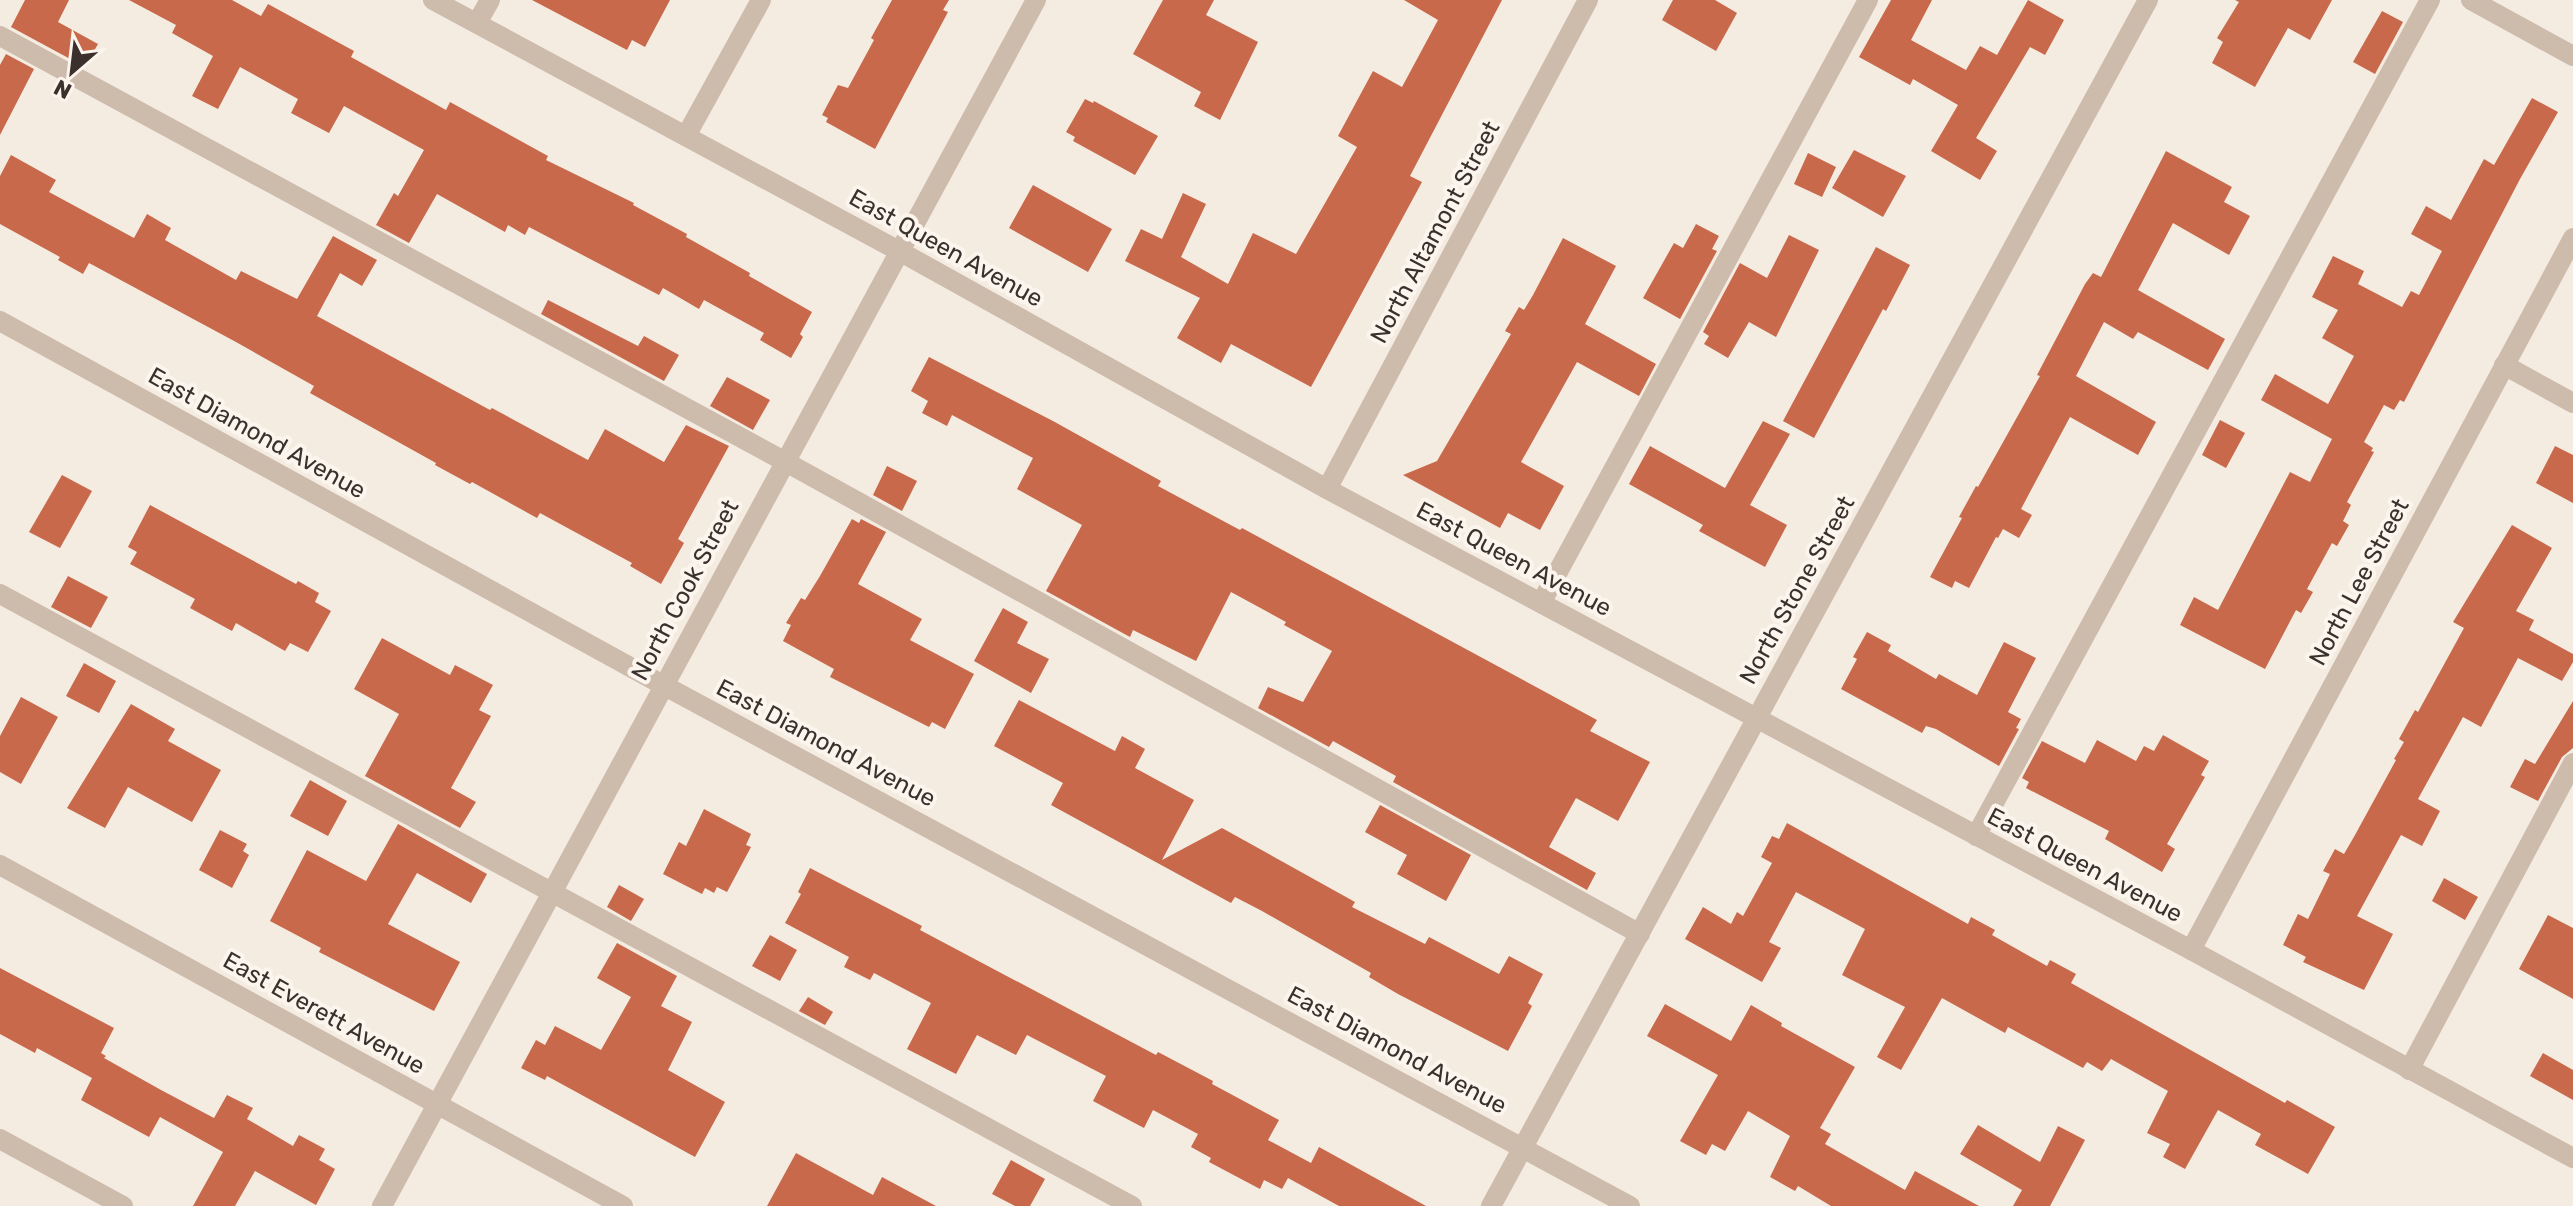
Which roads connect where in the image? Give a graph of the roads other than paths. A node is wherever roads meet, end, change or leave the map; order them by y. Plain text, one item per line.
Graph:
1 (433, 0) edge
2 (490, 0) edge
3 (761, 0) edge
4 (1036, 0) edge
5 (1588, 0) edge
6 (1868, 0) edge
7 (2148, 0) edge
8 (2430, 0) edge
9 (2471, 0) edge
10 (477, 23) junction
11 (0, 36) edge
12 (2573, 56) edge
13 (686, 136) junction
14 (2570, 249) edge
15 (899, 251) junction
16 (0, 321) edge
17 (2504, 365) junction
18 (2573, 403) edge
19 (784, 461) junction
20 (1327, 489) junction
21 (0, 594) edge
22 (1541, 603) junction
23 (663, 685) junction
24 (1757, 718) junction
25 (2573, 763) edge
26 (1976, 836) junction
27 (0, 865) edge
28 (553, 890) junction
29 (1640, 934) junction
30 (2191, 950) junction
31 (2409, 1070) junction
32 (437, 1105) junction
33 (0, 1139) edge
34 (1524, 1148) junction
35 (2573, 1158) edge
36 (123, 1206) edge
37 (382, 1206) edge
38 (623, 1206) edge
39 (1132, 1206) edge
40 (1491, 1206) edge
41 (1630, 1206) edge

1 - 10 street, East Queen Avenue
2 - 10 street
3 - 13 street
4 - 15 street, North Cook Street
5 - 20 street, North Altamont Street
6 - 22 street
7 - 24 street, North Stone Street
8 - 26 street
9 - 12 street
10 - 13 street, East Queen Avenue
11 - 19 street
13 - 15 street, East Queen Avenue
14 - 17 street, North Lee Street
15 - 19 street, North Cook Street
15 - 20 street, East Queen Avenue
16 - 23 street, East Diamond Avenue
17 - 18 street
17 - 30 street, North Lee Street
19 - 23 street, North Cook Street
19 - 29 street
20 - 22 street, East Queen Avenue
21 - 28 street
22 - 24 street, East Queen Avenue
23 - 28 street, North Cook Street
23 - 34 street, East Diamond Avenue
24 - 26 street, East Queen Avenue
24 - 29 street, North Stone Street
25 - 31 street
26 - 30 street, East Queen Avenue
27 - 32 street, East Everett Avenue
28 - 32 street, North Cook Street
28 - 39 street
29 - 34 street, North Stone Street
30 - 31 street, East Queen Avenue
31 - 35 street, East Queen Avenue
32 - 37 street, North Cook Street
32 - 38 street, East Everett Avenue
33 - 36 street
34 - 40 street, North Stone Street
34 - 41 street, East Diamond Avenue

